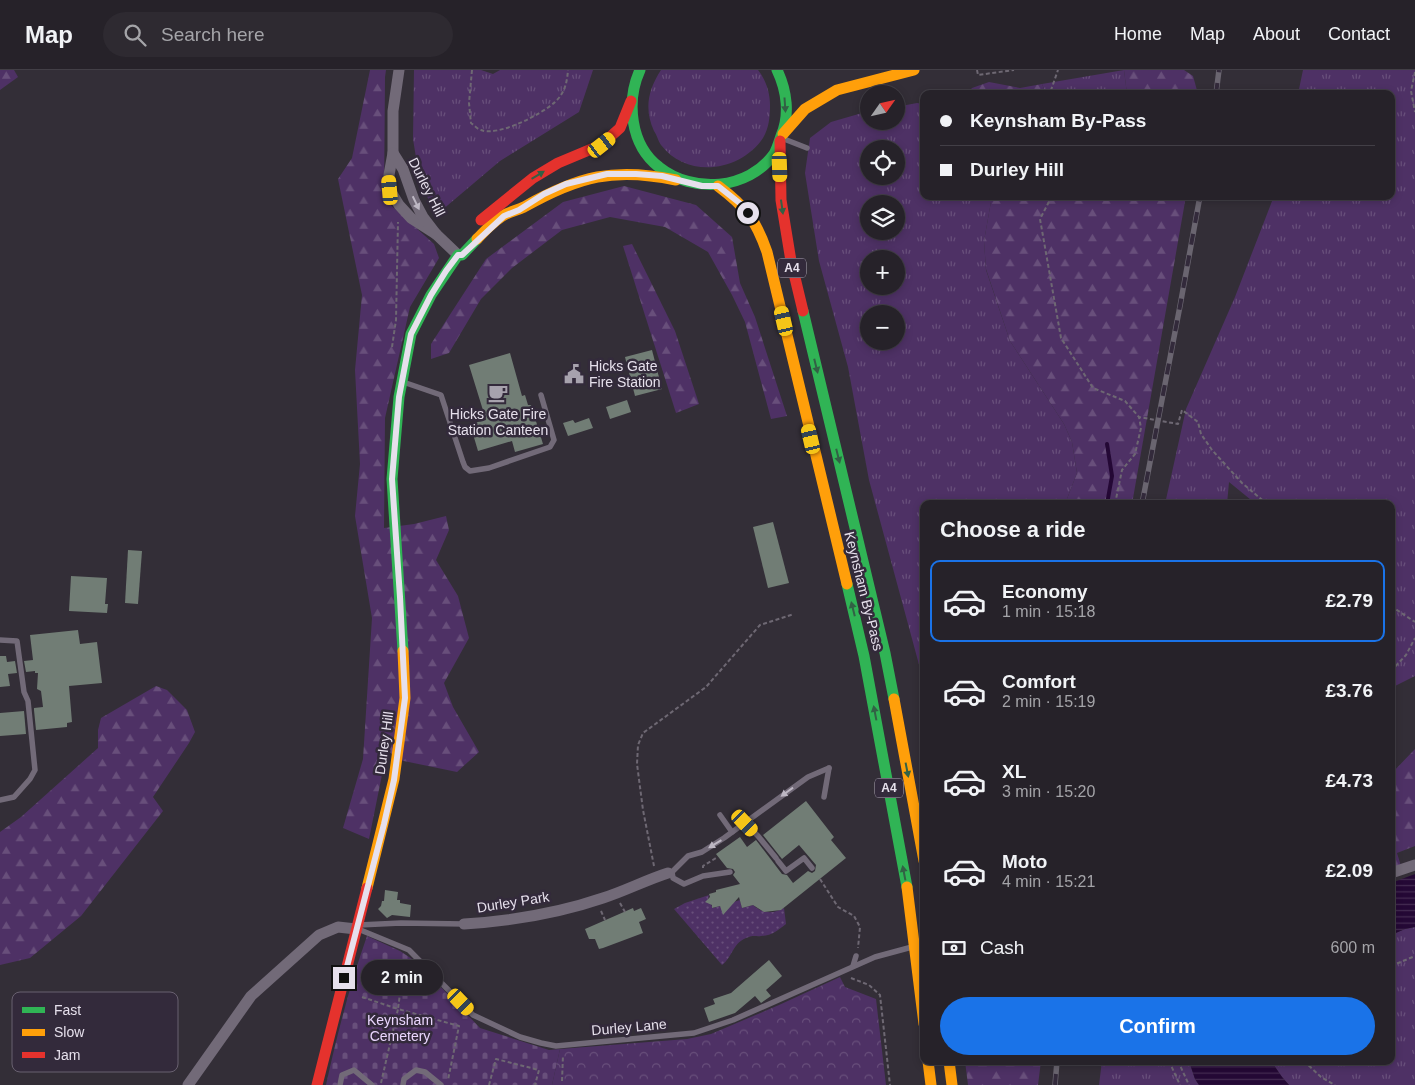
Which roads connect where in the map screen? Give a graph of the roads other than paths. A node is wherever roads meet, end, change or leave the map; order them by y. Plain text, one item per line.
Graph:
1 (399, 70) edge
2 (635, 70) edge
3 (640, 70) edge
4 (777, 70) edge
5 (914, 70) edge
6 (634, 86) junction
7 (631, 101) junction
8 (782, 138) junction
9 (808, 148) dead end
10 (393, 153) junction
11 (687, 183) junction
12 (718, 186) junction
13 (436, 234) junction
14 (458, 255) junction
15 (401, 381) junction
16 (541, 396) dead end
17 (0, 640) edge
18 (824, 797) dead end
19 (0, 800) edge
20 (720, 815) dead end
21 (745, 823) junction
22 (732, 832) junction
23 (920, 839) edge
24 (1415, 865) edge
25 (812, 868) dead end
26 (670, 872) junction
27 (730, 872) dead end
28 (1395, 872) edge
29 (464, 924) joint
30 (357, 927) junction
31 (920, 946) edge
32 (856, 956) road end
33 (853, 966) junction
34 (920, 992) edge
35 (928, 1065) edge
36 (950, 1065) edge
37 (188, 1085) edge
38 (318, 1085) edge
39 (340, 1085) edge
40 (372, 1085) edge
41 (403, 1085) edge
42 (441, 1085) edge
43 (931, 1085) edge
44 (952, 1085) edge

1 - 10 street, Durley Hill
2 - 6 main road
3 - 6 main road
4 -> 8 main road, Keynsham By-Pass
5 - 8 main road
6 - 7 main road
7 - 11 main road
14 -> 7 main road
8 - 9 lane
8 - 12 main road
8 -> 23 main road, Keynsham By-Pass / A4
10 -> 13 street, Durley Hill
10 - 13 street, Durley Hill
11 - 12 main road
11 - 14 main road
34 -> 12 main road, Keynsham By-Pass / A4
13 - 14 street, Durley Hill
14 - 15 main road, Durley Hill
15 - 16 lane
15 - 30 main road, Durley Hill
17 - 19 lane
18 -> 21 lane
20 - 22 lane
21 - 22 lane
21 - 25 lane
22 -> 26 lane
24 - 28 street
26 - 27 lane
26 - 29 street, Durley Park
29 - 30 lane, Durley Park
30 - 33 lane, Durley Lane
30 - 37 street
30 - 38 main road, Durley Hill
31 - 33 lane, Durley Lane
32 - 33 lane
35 - 43 main road
36 - 44 main road
39 - 40 lane
41 - 42 lane

